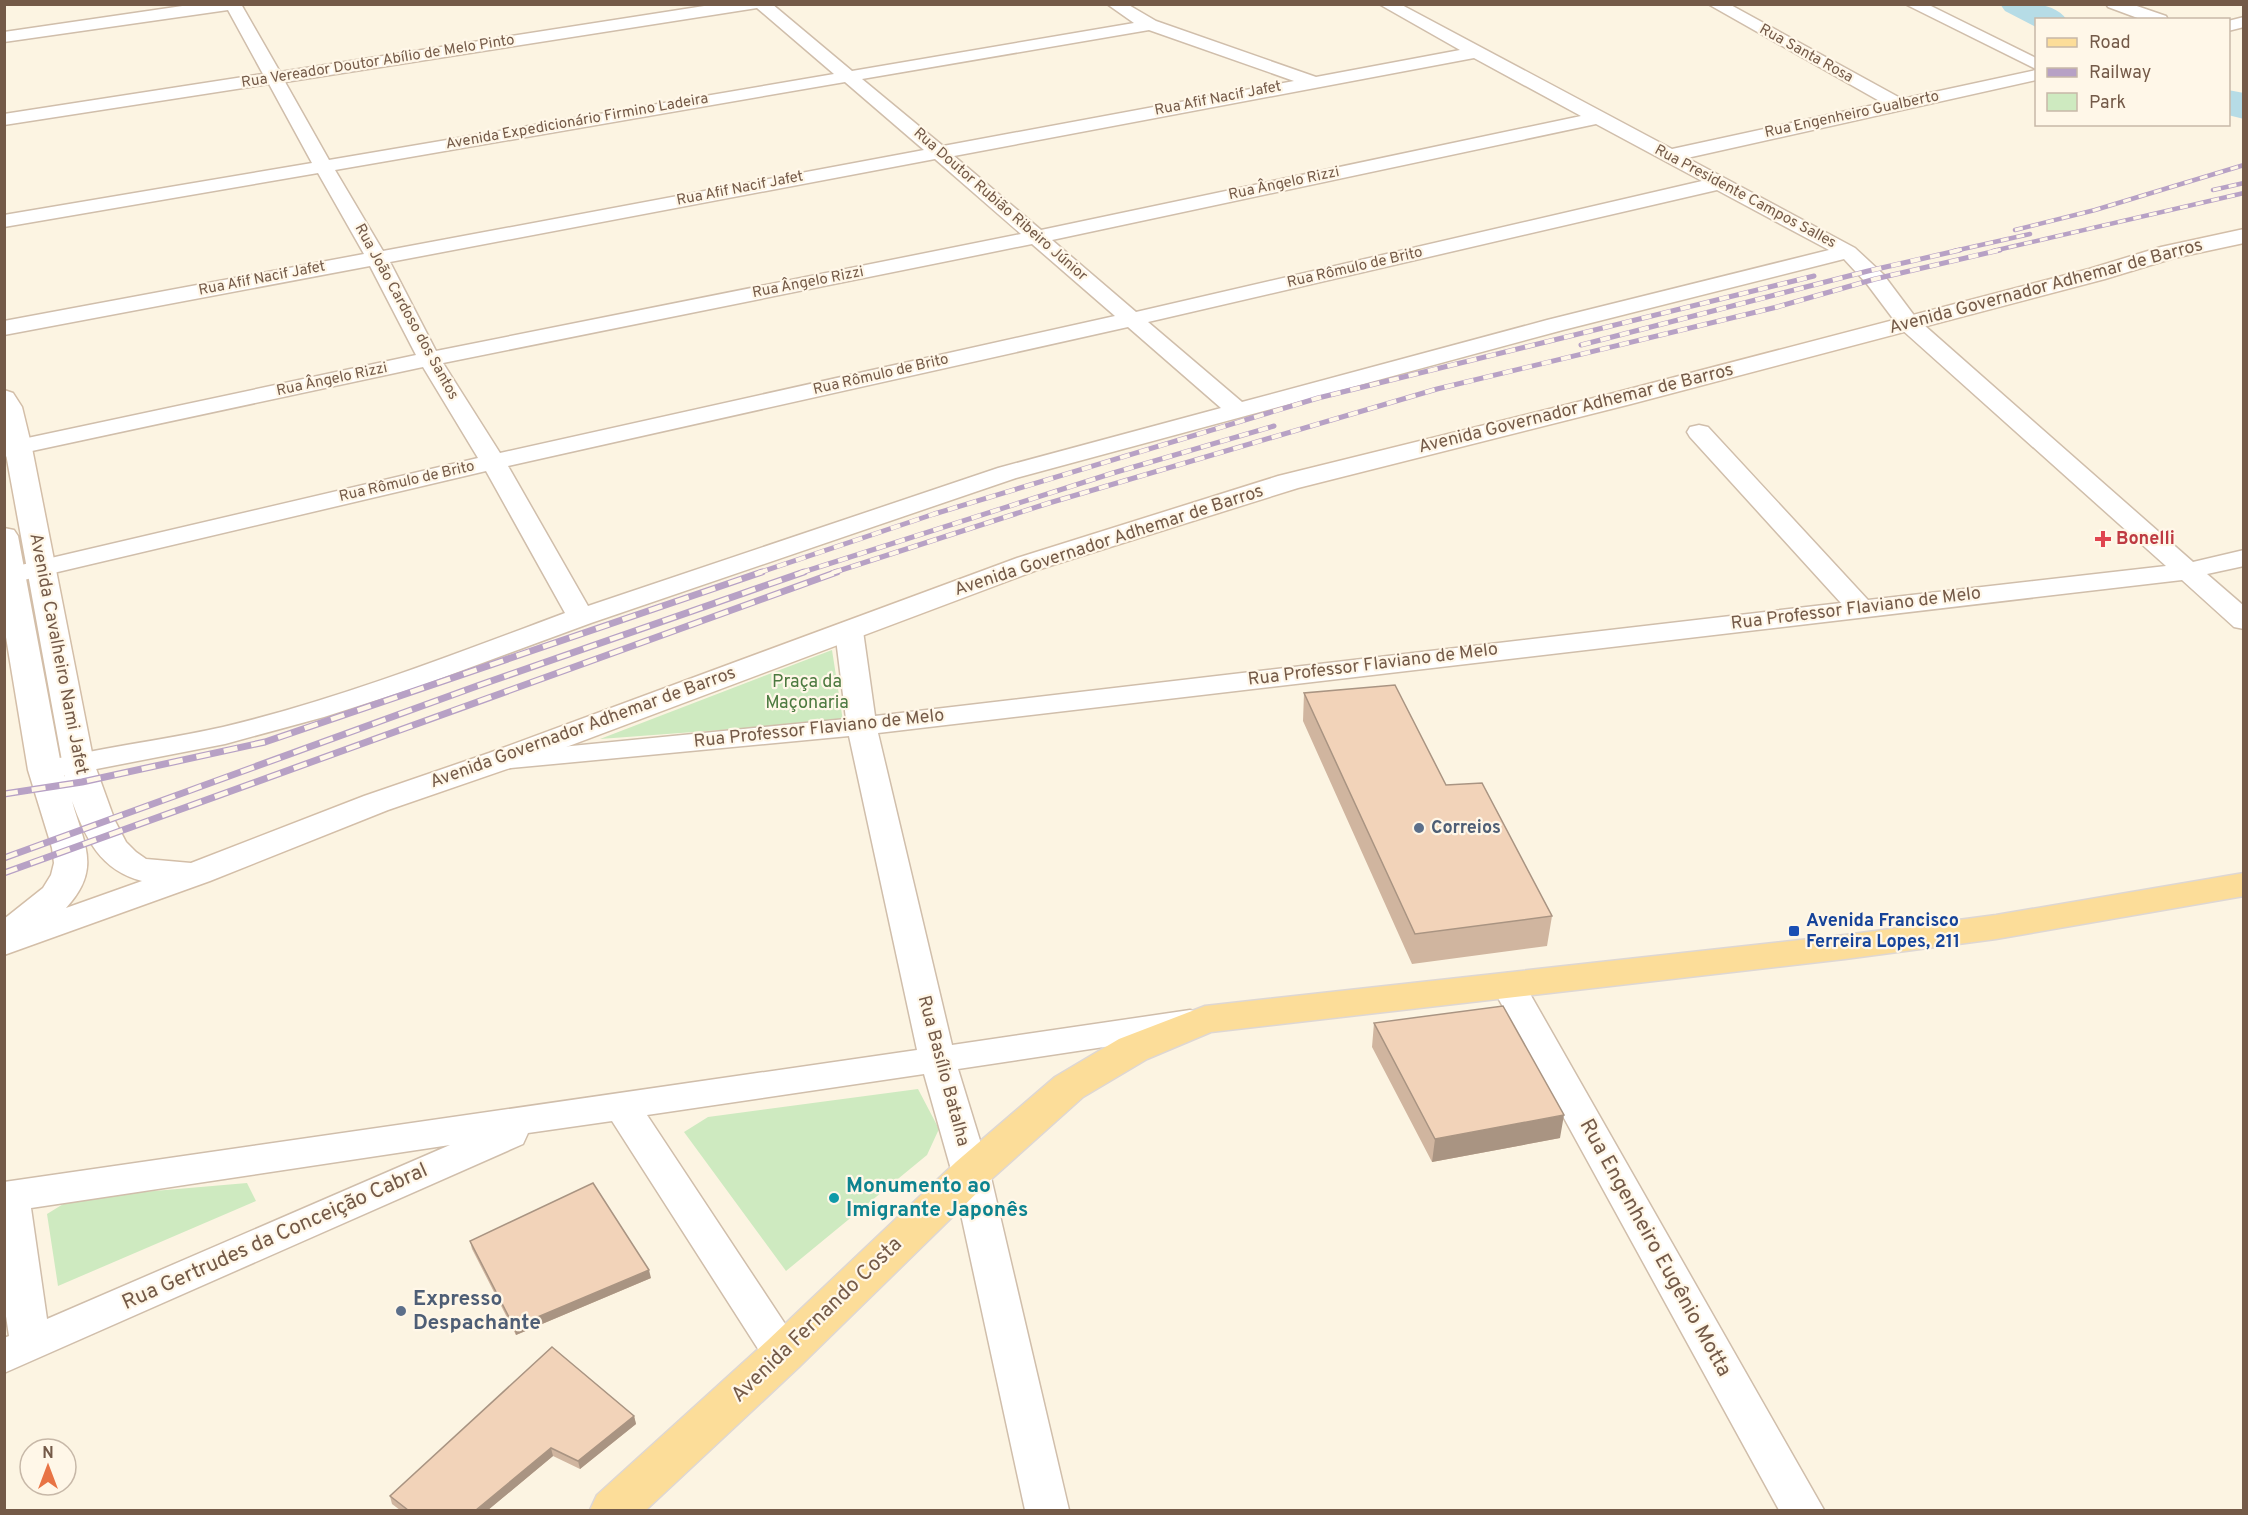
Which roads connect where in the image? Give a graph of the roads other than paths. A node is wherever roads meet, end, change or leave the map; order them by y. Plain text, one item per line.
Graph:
1 (233, 4) edge
2 (752, 4) edge
3 (762, 4) edge
4 (1115, 4) edge
5 (1387, 4) edge
6 (1716, 4) edge
7 (1913, 4) edge
8 (2114, 4) edge
9 (2154, 18) edge
10 (1150, 25) junction
11 (4, 37) edge
12 (1476, 51) junction
13 (2035, 63) edge
14 (848, 75) junction
15 (2035, 75) edge
16 (273, 78) junction
17 (1311, 81) junction
18 (1897, 104) junction
19 (1597, 118) junction
20 (4, 120) edge
21 (938, 152) junction
22 (1668, 156) junction
23 (322, 166) junction
24 (1720, 183) junction
25 (4, 221) edge
26 (1037, 237) junction
27 (2243, 237) edge
28 (1848, 252) junction
29 (377, 258) junction
30 (1133, 319) junction
31 (1908, 323) junction
32 (4, 328) edge
33 (429, 359) junction
34 (4, 398) edge
35 (1236, 410) junction
36 (1699, 432) dead end
37 (12, 449) edge
38 (493, 462) junction
39 (4, 536) edge
40 (2244, 558) edge
41 (2188, 571) junction
42 (26, 572) junction
43 (1860, 608) junction
44 (582, 617) junction
45 (2244, 621) edge
46 (849, 631) junction
47 (862, 726) junction
48 (501, 760) junction
49 (77, 763) junction
50 (45, 770) junction
51 (198, 873) junction
52 (2244, 884) edge
53 (4, 937) edge
54 (4, 944) edge
55 (1508, 986) junction
56 (1205, 1019) junction
57 (937, 1058) junction
58 (621, 1105) junction
59 (546, 1118) junction
60 (971, 1173) junction
61 (7, 1196) edge
62 (17, 1350) edge
63 (783, 1353) junction
64 (614, 1510) edge
65 (1047, 1510) edge
66 (1802, 1510) edge

1 - 11 street
1 - 16 street, Rua João Cardoso dos Santos
2 - 16 street, Rua Vereador Doutor Abílio de Melo Pinto
3 - 14 street, Rua Doutor Rubião Ribeiro Júnior
4 - 10 street
5 - 12 street, Rua Presidente Campos Salles
6 - 18 street, Rua Santa Rosa
7 - 13 street
8 - 9 street
10 - 14 street, Avenida Expedicionário Firmino Ladeira
10 - 17 street
12 - 17 street, Rua Afif Nacif Jafet
12 - 19 street, Rua Presidente Campos Salles
14 - 21 street, Rua Doutor Rubião Ribeiro Júnior
14 - 23 street, Avenida Expedicionário Firmino Ladeira
15 - 18 street, Rua Engenheiro Gualberto
16 - 20 street, Rua Vereador Doutor Abílio de Melo Pinto
16 - 23 street, Rua João Cardoso dos Santos
17 - 21 street, Rua Afif Nacif Jafet
18 - 22 street, Rua Engenheiro Gualberto
19 - 22 street, Rua Presidente Campos Salles
19 - 26 street, Rua Ângelo Rizzi
21 - 26 street, Rua Doutor Rubião Ribeiro Júnior
21 - 29 street, Rua Afif Nacif Jafet
22 - 24 street, Rua Presidente Campos Salles
23 - 25 street, Avenida Expedicionário Firmino Ladeira
23 - 29 street, Rua João Cardoso dos Santos
24 - 28 street, Rua Presidente Campos Salles
24 - 30 street, Rua Rômulo de Brito
26 - 30 street, Rua Doutor Rubião Ribeiro Júnior
26 - 33 street, Rua Ângelo Rizzi
27 - 31 main road, Avenida Governador Adhemar de Barros
28 - 31 street, Rua Presidente Campos Salles
28 - 35 street
29 - 32 street, Rua Afif Nacif Jafet
29 - 33 street, Rua João Cardoso dos Santos
30 - 35 street, Rua Doutor Rubião Ribeiro Júnior
30 - 38 street, Rua Rômulo de Brito
31 - 41 street, Rua Presidente Campos Salles
31 - 46 main road, Avenida Governador Adhemar de Barros
33 - 37 street, Rua Ângelo Rizzi
33 - 38 street, Rua João Cardoso dos Santos
34 - 37 main road, Avenida Cavalheiro Nami Jafet
35 - 44 street
36 - 43 street
37 - 42 main road, Avenida Cavalheiro Nami Jafet
38 - 42 street, Rua Rômulo de Brito
38 - 44 street, Rua João Cardoso dos Santos
39 - 42 main road, Avenida Cavalheiro Nami Jafet
40 - 41 street, Rua Professor Flaviano de Melo
41 - 43 street, Rua Professor Flaviano de Melo
41 - 45 street, Rua Presidente Campos Salles
42 - 49 main road, Avenida Cavalheiro Nami Jafet
42 - 50 main road, Avenida Cavalheiro Nami Jafet
43 - 47 street, Rua Professor Flaviano de Melo
44 - 49 street
46 - 47 street, Rua Basílio Batalha
46 - 48 main road, Avenida Governador Adhemar de Barros
47 - 48 street, Rua Professor Flaviano de Melo
47 - 57 street, Rua Basílio Batalha
48 - 51 main road, Avenida Governador Adhemar de Barros
49 - 50 street
49 - 51 main road, Avenida Cavalheiro Nami Jafet
50 - 53 main road, Avenida Cavalheiro Nami Jafet
51 - 54 main road, Avenida Governador Adhemar de Barros
52 - 55 main road, Avenida Fernando Costa
55 - 56 main road, Avenida Fernando Costa
55 - 66 street, Rua Engenheiro Eugênio Motta
56 - 57 street
56 - 60 main road, Avenida Fernando Costa
57 - 58 street
57 - 60 street, Rua Basílio Batalha
58 - 59 street
58 - 63 street
59 - 61 street
59 - 62 street, Rua Gertrudes da Conceição Cabral
60 - 63 main road, Avenida Fernando Costa
60 - 65 street, Rua Basílio Batalha
61 - 62 street
63 - 64 main road, Avenida Fernando Costa

